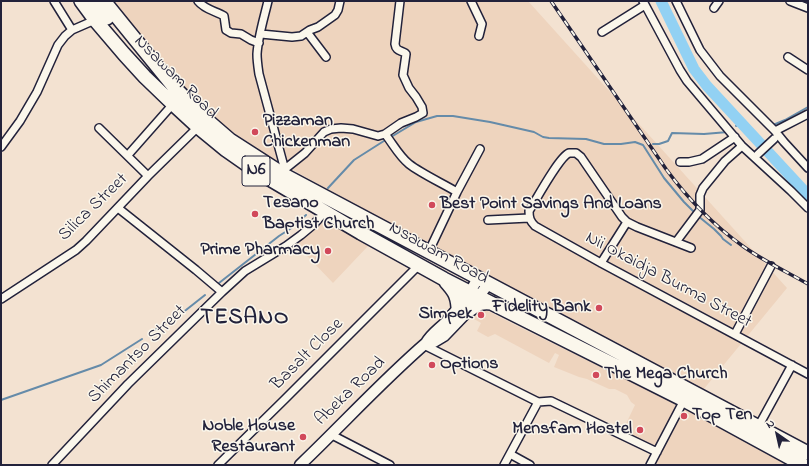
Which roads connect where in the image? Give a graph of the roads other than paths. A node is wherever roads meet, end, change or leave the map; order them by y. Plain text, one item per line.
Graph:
1 (54, 1) edge
2 (81, 1) edge
3 (93, 1) edge
4 (104, 1) edge
5 (198, 1) edge
6 (268, 1) edge
7 (340, 1) edge
8 (400, 1) edge
9 (471, 1) edge
10 (676, 1) edge
11 (719, 1) edge
12 (790, 1) edge
13 (644, 3) edge
14 (714, 8) dead end
15 (808, 8) edge
16 (119, 19) junction
17 (95, 20) junction
18 (72, 30) junction
19 (307, 32) junction
20 (602, 32) dead end
21 (260, 34) junction
22 (479, 36) dead end
23 (259, 44) junction
24 (326, 57) dead end
25 (788, 57) dead end
26 (808, 70) edge
27 (173, 104) junction
28 (808, 114) edge
29 (198, 127) junction
30 (99, 128) dead end
31 (775, 131) junction
32 (386, 134) junction
33 (735, 137) junction
34 (774, 139) dead end
35 (742, 146) junction
36 (1, 147) edge
37 (480, 149) dead end
38 (758, 154) dead end
39 (128, 155) junction
40 (680, 162) dead end
41 (808, 168) edge
42 (285, 173) junction
43 (148, 176) junction
44 (457, 192) junction
45 (118, 208) junction
46 (808, 208) edge
47 (325, 212) junction
48 (488, 220) dead end
49 (530, 220) junction
50 (627, 222) junction
51 (676, 242) junction
52 (691, 248) dead end
53 (429, 251) junction
54 (601, 263) junction
55 (419, 265) junction
56 (771, 266) dead end
57 (444, 279) junction
58 (483, 281) junction
59 (217, 288) junction
60 (474, 294) junction
61 (1, 299) edge
62 (491, 304) junction
63 (464, 308) junction
64 (734, 334) junction
65 (426, 344) junction
66 (792, 365) junction
67 (808, 374) edge
68 (684, 400) junction
69 (538, 402) junction
70 (758, 426) junction
71 (332, 435) junction
72 (657, 452) junction
73 (808, 453) edge
74 (510, 454) junction
75 (52, 465) edge
76 (218, 465) edge
77 (300, 465) edge
78 (390, 465) edge
79 (504, 465) edge
80 (530, 465) edge
81 (650, 465) edge
82 (803, 465) edge

1 - 18 street
2 - 17 highway, Nsawam Road / N6
3 - 16 highway
4 - 16 highway, Nsawam Road / N6
5 - 23 street
6 - 21 street
7 - 19 street
8 - 32 street
9 - 22 street
10 - 31 street
11 - 14 street
12 - 15 street
13 - 20 street
13 - 33 street
16 - 42 highway, Nsawam Road / N6
17 - 18 street
17 - 27 highway, Nsawam Road / N6
18 - 36 street
19 - 21 street
19 - 24 street
21 - 23 street
23 - 42 street
25 - 26 street
27 - 29 highway, Nsawam Road / N6
27 - 39 street
28 - 31 street
29 - 43 street, Silica Street
29 - 47 highway, Nsawam Road / N6
30 - 39 street
31 - 41 street
32 - 42 street
32 - 44 street
33 - 35 street
33 - 40 street
34 - 38 street
35 - 46 street
35 - 51 street
37 - 44 street
39 - 43 street
42 - 53 highway, Nsawam Road / N6
43 - 45 street, Silica Street
44 - 53 street
45 - 59 street
45 - 61 street, Silica Street
47 - 55 highway, Nsawam Road / N6
47 - 59 street, Shimantso Street
48 - 49 street
49 - 50 street
49 - 54 street, Nii Okaidja Burma Street
50 - 51 street
50 - 54 street
51 - 52 street
53 - 58 highway, Nsawam Road / N6
54 - 64 street, Nii Okaidja Burma Street
55 - 57 highway, Nsawam Road / N6
55 - 76 street, Basalt Close
56 - 64 street
57 - 60 highway, Nsawam Road / N6
57 - 63 highway
58 - 60 street, Abeka Road
58 - 70 highway, Nsawam Road / N6
59 - 75 street, Shimantso Street
60 - 62 highway, Nsawam Road / N6
60 - 63 street, Abeka Road
62 - 63 highway
62 - 68 highway, Nsawam Road / N6
63 - 65 street, Abeka Road
64 - 66 street, Nii Okaidja Burma Street
65 - 69 street
65 - 71 street, Abeka Road
66 - 67 street, Nii Okaidja Burma Street
66 - 70 street
68 - 72 street
68 - 82 highway, Nsawam Road / N6
69 - 72 street
69 - 74 street
70 - 73 highway, Nsawam Road / N6
71 - 77 street, Abeka Road
71 - 78 street
72 - 81 street
74 - 79 street
74 - 80 street

